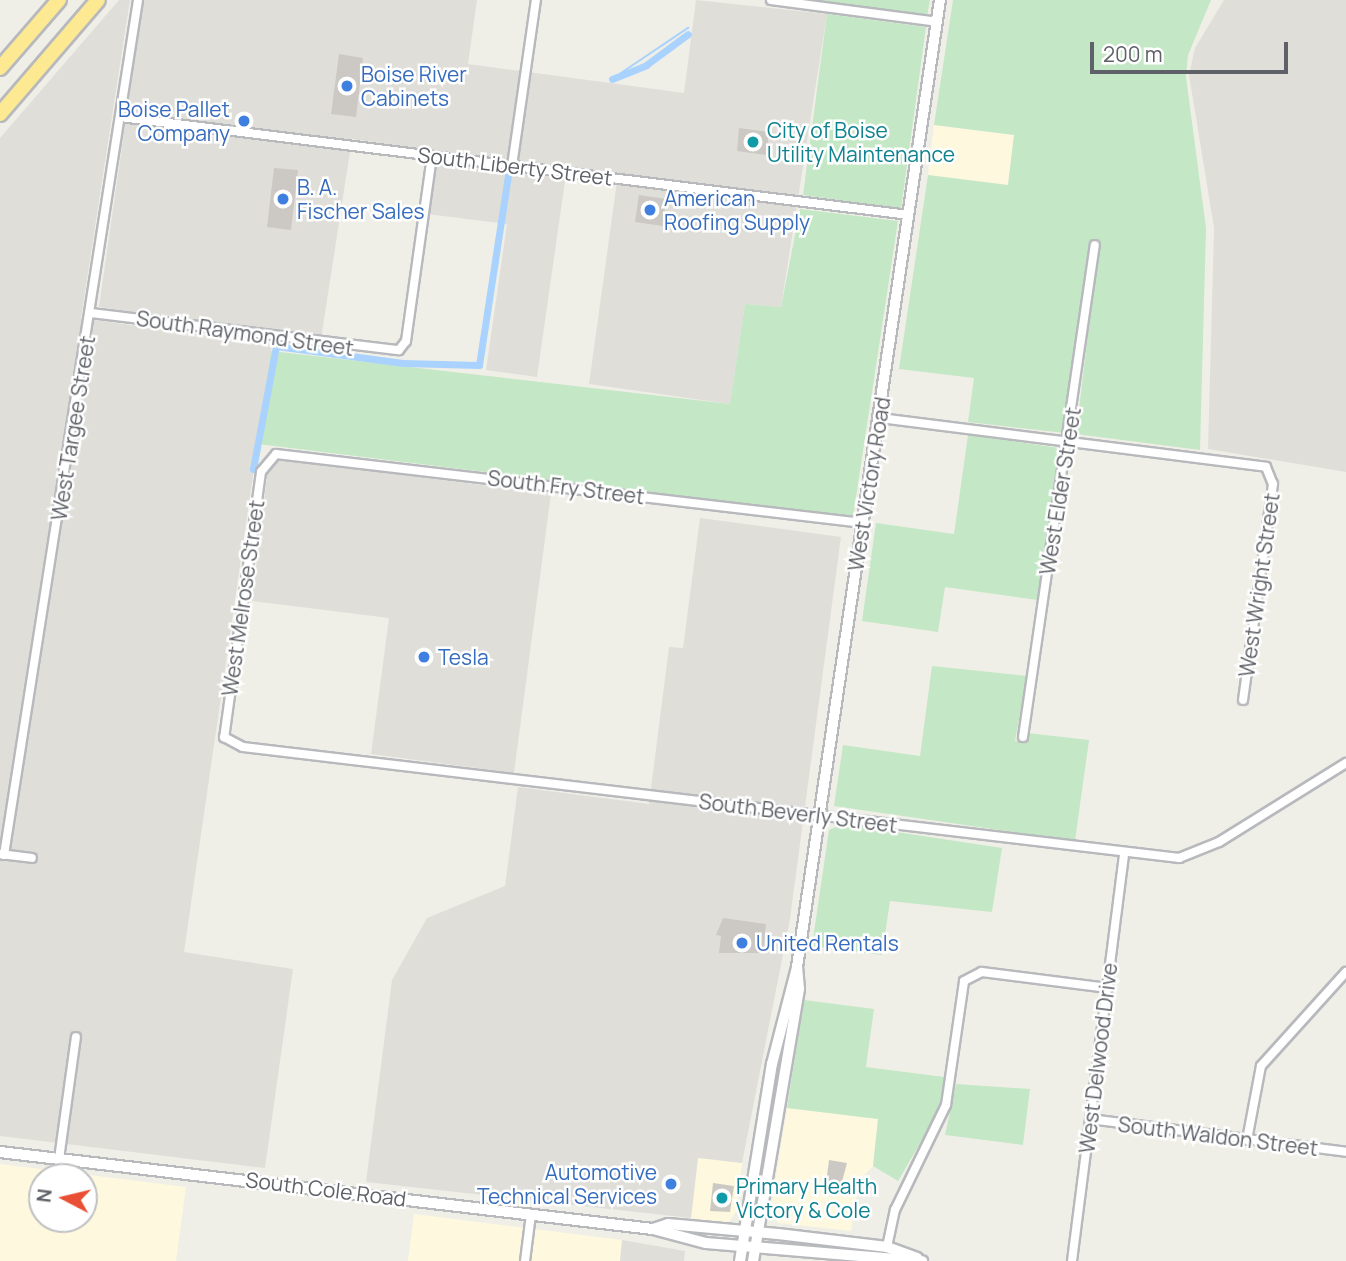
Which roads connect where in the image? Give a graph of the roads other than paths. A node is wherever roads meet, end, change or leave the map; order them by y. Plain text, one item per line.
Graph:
1 (59, 0) edge
2 (98, 0) edge
3 (138, 0) edge
4 (536, 0) edge
5 (771, 0) edge
6 (940, 0) edge
7 (937, 22) junction
8 (0, 68) edge
9 (0, 114) edge
10 (120, 117) junction
11 (432, 156) junction
12 (512, 166) junction
13 (909, 215) junction
14 (1095, 245) dead end
15 (91, 313) junction
16 (880, 418) junction
17 (1068, 440) junction
18 (270, 457) joint
19 (863, 523) junction
20 (1243, 700) dead end
21 (1023, 737) dead end
22 (226, 741) joint
23 (1346, 763) edge
24 (820, 816) junction
25 (1124, 854) junction
26 (2, 855) edge
27 (32, 858) dead end
28 (797, 967) junction
29 (1346, 972) edge
30 (1108, 988) junction
31 (785, 1001) junction
32 (76, 1037) dead end
33 (788, 1040) junction
34 (1090, 1119) junction
35 (1247, 1140) junction
36 (0, 1152) edge
37 (1346, 1152) edge
38 (59, 1159) junction
39 (531, 1214) junction
40 (653, 1229) junction
41 (744, 1233) junction
42 (758, 1233) junction
43 (742, 1247) junction
44 (887, 1247) junction
45 (755, 1248) junction
46 (863, 1256) junction
47 (525, 1261) edge
48 (740, 1261) edge
49 (753, 1261) edge
50 (922, 1261) edge
51 (1072, 1261) edge

1 - 8 highway
2 - 9 highway
3 - 10 street, West Targee Street
4 - 12 street
5 - 7 street
6 - 7 main road, West Victory Road
7 - 13 main road, West Victory Road
10 - 11 street, South Liberty Street
10 - 15 street, West Targee Street
11 - 12 street, South Liberty Street
11 - 15 street, South Raymond Street
12 - 13 street, South Liberty Street
13 - 16 main road, West Victory Road
14 - 17 street, West Elder Street
15 - 26 street, West Targee Street
16 - 17 street
16 - 19 main road, West Victory Road
17 - 20 street, West Wright Street
17 - 21 street, West Elder Street
18 - 19 street, South Fry Street
18 - 22 street, West Melrose Street
19 - 24 main road, West Victory Road
22 - 24 street, South Beverly Street
23 - 25 street, South Beverly Street
24 - 25 street, South Beverly Street
24 - 28 main road, West Victory Road
25 - 30 street, West Delwood Drive
26 - 27 street
28 - 31 main road, West Victory Road
28 - 33 main road, West Victory Road
29 - 35 street
30 - 34 street, West Delwood Drive
30 - 44 street
31 - 33 main road, West Victory Road
31 - 41 main road, West Victory Road
32 - 38 street
33 - 42 main road, West Victory Road
34 - 35 street, South Waldon Street
34 - 51 street, West Delwood Drive
35 - 37 street, South Waldon Street
36 - 38 main road, South Cole Road
38 - 39 main road, South Cole Road
39 - 40 main road, South Cole Road
39 - 47 street
40 - 41 main road, South Cole Road
40 - 43 main road, South Cole Road
41 - 42 main road, South Cole Road
41 - 43 main road, West Victory Road
42 - 44 main road, South Cole Road
42 - 45 main road, West Victory Road
43 - 45 main road, South Cole Road
43 - 48 main road, West Victory Road
44 - 46 main road, South Cole Road
44 - 50 main road, South Cole Road
45 - 46 main road, South Cole Road
45 - 49 main road, West Victory Road
46 - 50 main road, South Cole Road

